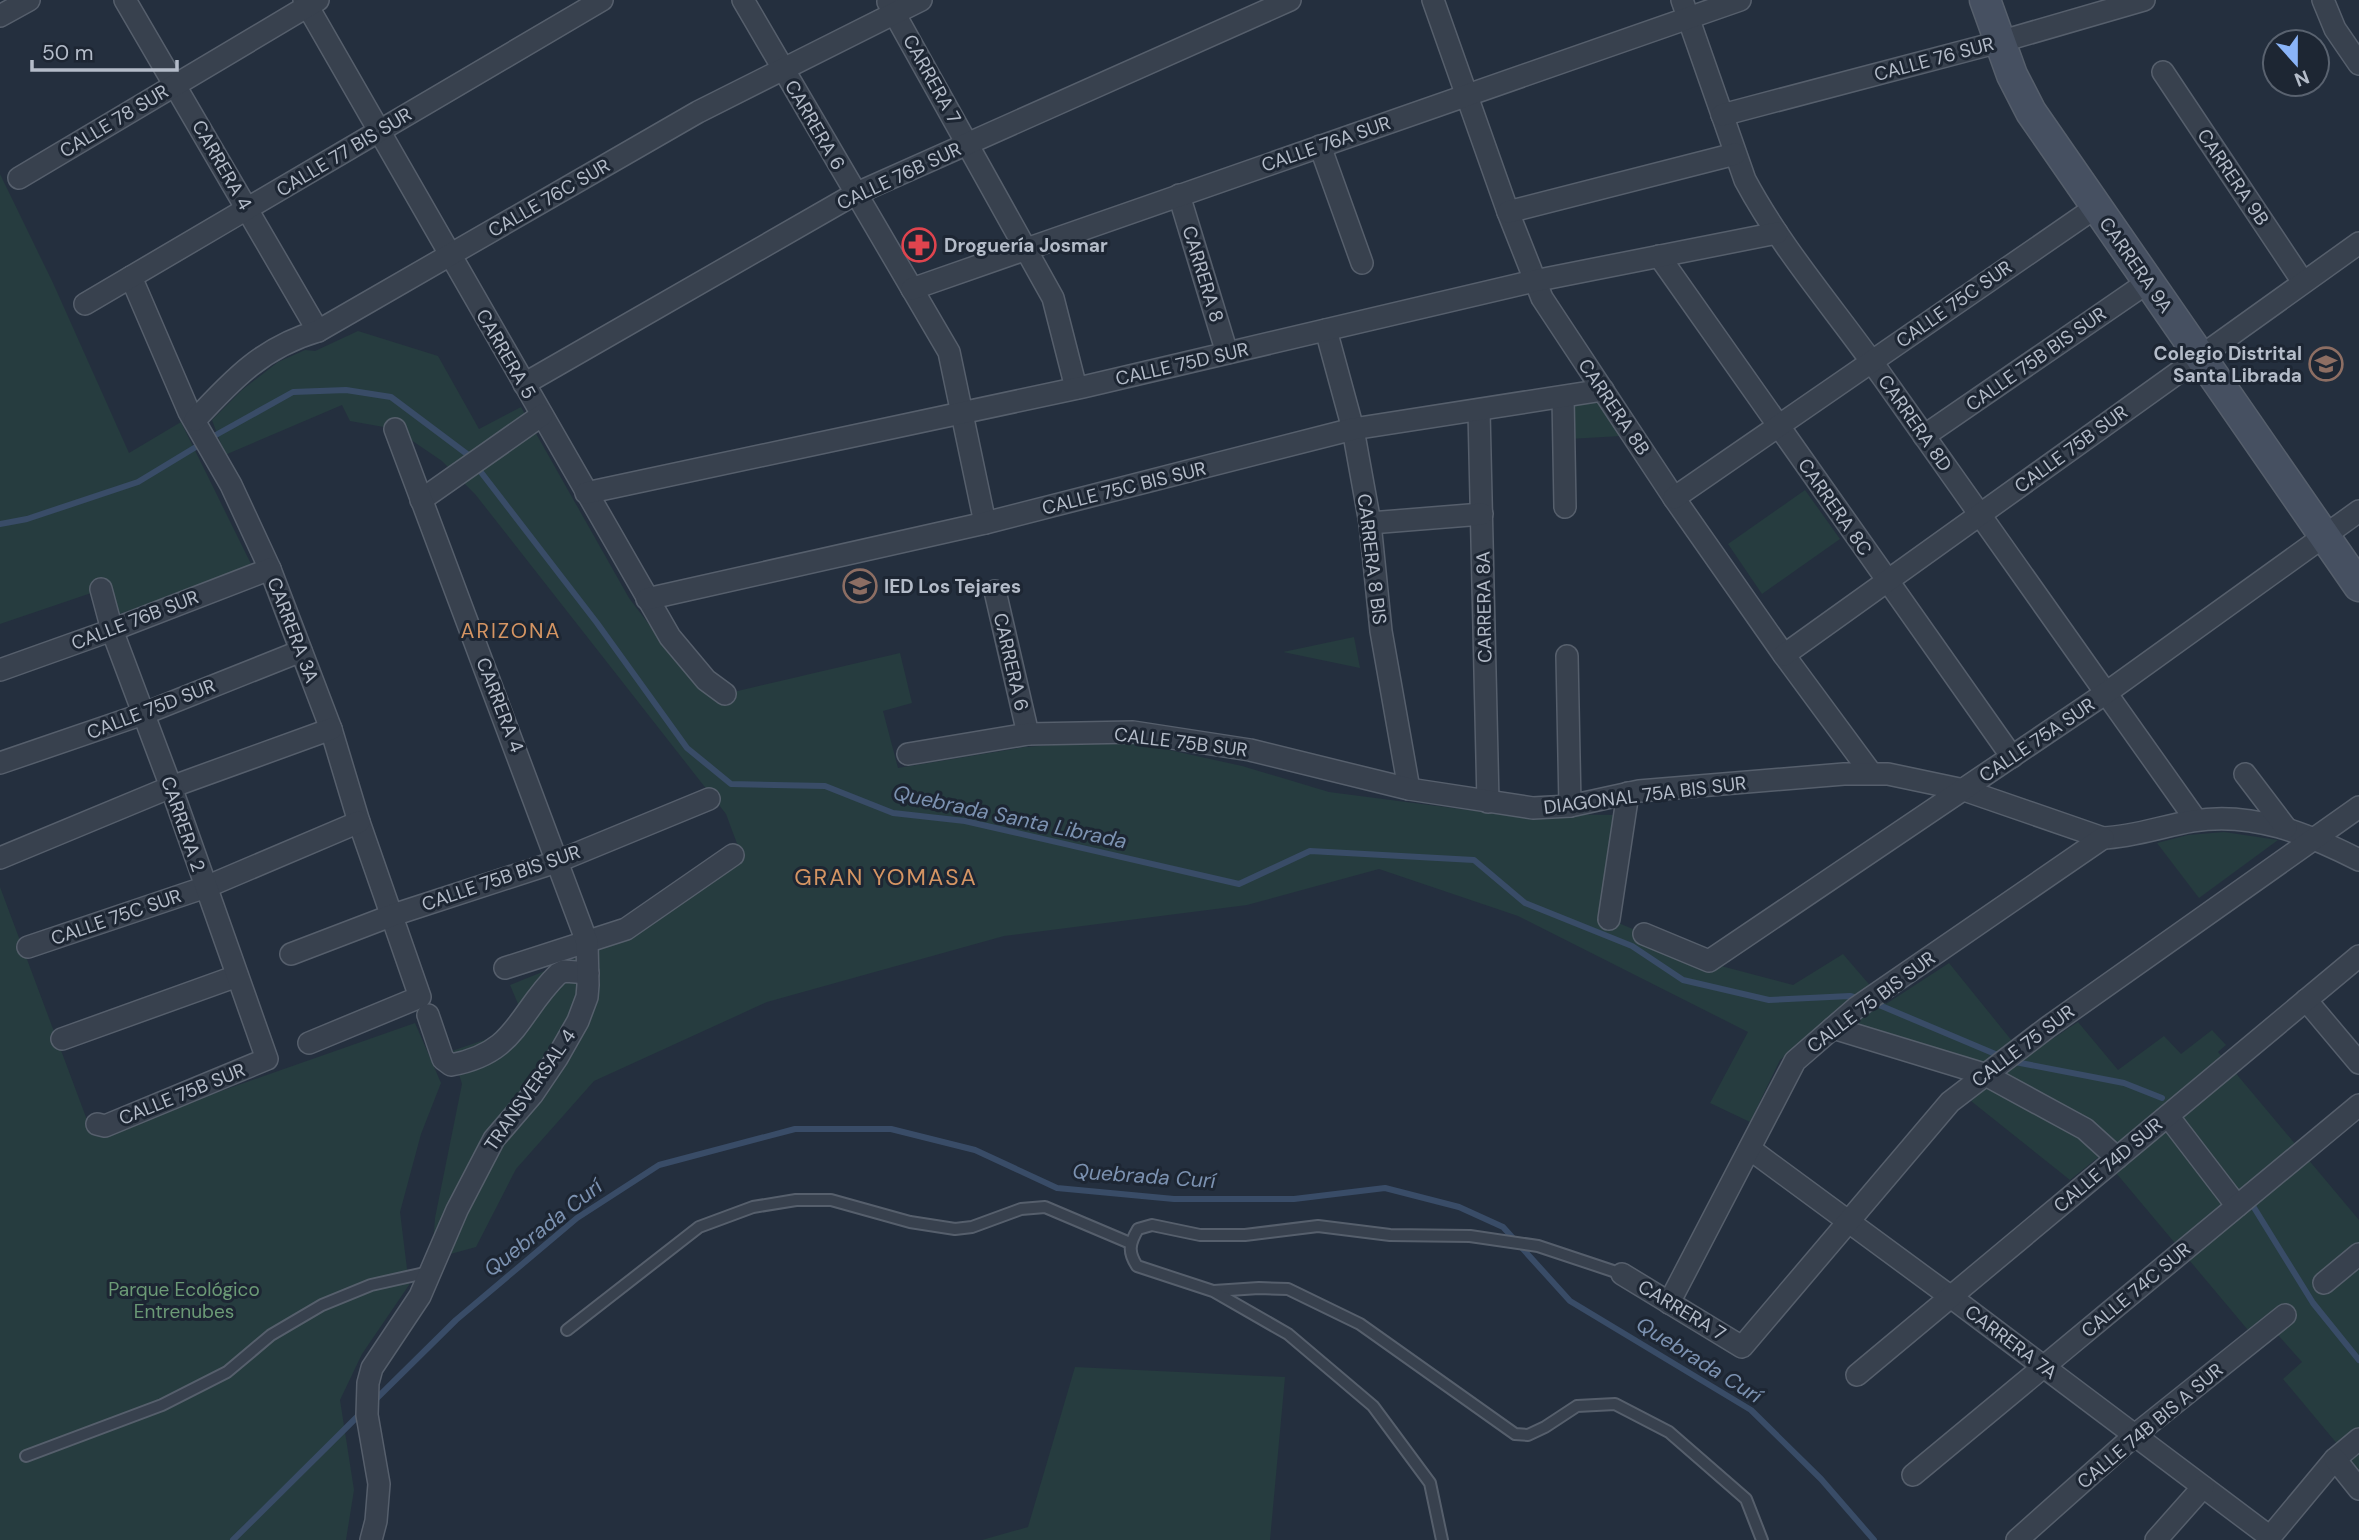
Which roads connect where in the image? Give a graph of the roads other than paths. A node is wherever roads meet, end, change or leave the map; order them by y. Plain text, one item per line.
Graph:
1 (29, 0) edge
2 (125, 0) edge
3 (602, 0) edge
4 (743, 0) edge
5 (921, 0) edge
6 (1290, 0) edge
7 (1433, 0) edge
8 (1740, 0) edge
9 (1985, 0) edge
10 (2144, 0) edge
11 (2323, 0) edge
12 (310, 2) edge
13 (891, 6) edge
14 (1685, 9) edge
15 (0, 16) edge
16 (1999, 42) junction
17 (2359, 64) edge
18 (782, 69) junction
19 (2163, 72) dead end
20 (175, 85) junction
21 (1466, 95) junction
22 (1722, 115) junction
23 (379, 131) junction
24 (968, 144) junction
25 (1320, 146) junction
26 (1735, 154) junction
27 (19, 178) dead end
28 (855, 194) junction
29 (1179, 195) junction
30 (2095, 207) junction
31 (247, 209) junction
32 (1508, 212) junction
33 (1777, 233) junction
34 (2359, 243) edge
35 (1026, 249) junction
36 (450, 255) junction
37 (1659, 256) junction
38 (1363, 263) dead end
39 (131, 277) junction
40 (1534, 281) junction
41 (2148, 282) junction
42 (2304, 282) junction
43 (912, 289) junction
44 (85, 304) dead end
45 (1326, 330) junction
46 (318, 331) junction
47 (1227, 353) junction
48 (2200, 356) junction
49 (1872, 361) junction
50 (524, 384) junction
51 (1076, 388) junction
52 (1603, 390) junction
53 (1563, 397) junction
54 (1479, 411) junction
55 (962, 412) junction
56 (541, 415) junction
57 (197, 424) junction
58 (1779, 426) junction
59 (395, 429) dead end
60 (1353, 429) junction
61 (1924, 436) junction
62 (586, 493) junction
63 (1674, 498) junction
64 (421, 500) junction
65 (1565, 507) dead end
66 (2359, 511) edge
67 (1482, 514) junction
68 (1980, 515) junction
69 (985, 523) junction
70 (1370, 523) junction
71 (2324, 537) junction
72 (270, 569) junction
73 (1888, 581) junction
74 (2359, 586) edge
75 (101, 589) dead end
76 (995, 591) dead end
77 (647, 599) junction
78 (112, 630) junction
79 (301, 651) junction
80 (1784, 655) junction
81 (1567, 656) dead end
82 (0, 670) edge
83 (2106, 693) junction
84 (725, 694) dead end
85 (143, 713) junction
86 (331, 729) junction
87 (1028, 734) junction
88 (908, 754) dead end
89 (2012, 757) junction
90 (0, 763) edge
91 (1871, 773) junction
92 (2245, 774) dead end
93 (171, 786) junction
94 (1409, 789) junction
95 (1964, 790) junction
96 (1628, 793) junction
97 (709, 799) dead end
98 (1488, 803) junction
99 (1570, 806) junction
100 (2359, 807) edge
101 (2196, 820) junction
102 (359, 822) junction
103 (2286, 828) junction
104 (2103, 838) junction
105 (2315, 838) junction
106 (733, 855) dead end
107 (0, 858) edge
108 (2359, 860) edge
109 (556, 862) junction
110 (206, 887) junction
111 (393, 915) junction
112 (1609, 919) dead end
113 (1644, 934) dead end
114 (587, 942) junction
115 (28, 947) dead end
116 (291, 954) dead end
117 (2359, 956) edge
118 (505, 968) dead end
119 (588, 973) junction
120 (237, 976) junction
121 (2306, 1000) junction
122 (424, 1006) junction
123 (1833, 1028) junction
124 (62, 1039) dead end
125 (309, 1043) dead end
126 (267, 1059) joint
127 (2359, 1063) edge
128 (1989, 1070) junction
129 (2359, 1105) edge
130 (2168, 1116) junction
131 (97, 1124) dead end
132 (1750, 1150) junction
133 (2117, 1158) junction
134 (2237, 1206) junction
135 (1847, 1221) junction
136 (1130, 1243) junction
137 (2359, 1254) edge
138 (432, 1271) junction
139 (1622, 1274) joint
140 (2324, 1283) dead end
141 (1213, 1291) junction
142 (1951, 1297) junction
143 (1669, 1303) junction
144 (2285, 1314) dead end
145 (567, 1330) dead end
146 (1742, 1347) joint
147 (2044, 1367) junction
148 (1857, 1375) dead end
149 (2135, 1435) junction
150 (2359, 1439) edge
151 (26, 1456) dead end
152 (2335, 1459) junction
153 (1913, 1475) dead end
154 (2203, 1487) junction
155 (2359, 1489) edge
156 (2269, 1539) edge
157 (372, 1540) edge
158 (1442, 1540) edge
159 (1762, 1540) edge
160 (2017, 1540) edge
161 (2156, 1540) edge

1 - 15 street
2 - 20 street, CARRERA 4
3 - 23 street, CALLE 77 BIS SUR
4 - 18 street, CARRERA 6
5 - 13 street, CALLE 76C SUR
6 - 24 street, CALLE 76B SUR
7 - 21 street, CARRERA 8B
8 - 14 street, CALLE 76A SUR
9 - 16 street, CARRERA 9A
10 - 16 street, CALLE 76 SUR
11 - 17 street
12 - 20 street, CALLE 78 SUR
12 - 23 street, CARRERA 5
13 - 18 street, CALLE 76C SUR
13 - 24 street, CARRERA 7
14 - 21 street, CALLE 76A SUR
14 - 22 street, CARRERA 8D
16 - 22 street, CALLE 76 SUR
16 - 30 street, CARRERA 9A
18 - 28 street, CARRERA 6
18 - 36 street, CALLE 76C SUR
19 - 42 street, CARRERA 9B
20 - 27 street, CALLE 78 SUR
20 - 31 street, CARRERA 4
21 - 25 street, CALLE 76A SUR
21 - 32 street, CARRERA 8B
22 - 26 street, CARRERA 8D
23 - 31 street, CALLE 77 BIS SUR
23 - 36 street, CARRERA 5
24 - 28 street, CALLE 76B SUR
24 - 35 street, CARRERA 7
25 - 29 street, CALLE 76A SUR
25 - 38 street
26 - 32 street
26 - 33 street, CARRERA 8D
28 - 43 street, CARRERA 6
28 - 50 street, CALLE 76B SUR
29 - 35 street, CALLE 76A SUR
29 - 47 street, CARRERA 8
30 - 41 street, CARRERA 9A
30 - 49 street, CALLE 75C SUR
31 - 39 street, CALLE 77 BIS SUR
31 - 46 street, CARRERA 4
32 - 40 street, CARRERA 8B
33 - 37 street, CALLE 75D SUR
33 - 49 street, CARRERA 8D
34 - 42 street, CALLE 75B SUR
35 - 43 street, CALLE 76A SUR
35 - 51 street, CARRERA 7
36 - 46 street, CALLE 76C SUR
36 - 50 street, CARRERA 5
37 - 40 street, CALLE 75D SUR
37 - 58 street, CARRERA 8C
39 - 44 street, CALLE 77 BIS SUR
39 - 57 street, CARRERA 3A
40 - 45 street, CALLE 75D SUR
40 - 52 street, CARRERA 8B
41 - 48 street, CARRERA 9A
41 - 61 street, CALLE 75B BIS SUR
42 - 48 street, CALLE 75B SUR
43 - 55 street, CARRERA 6
45 - 47 street, CALLE 75D SUR
45 - 60 street, CARRERA 8 BIS
46 - 57 street, CALLE 76C SUR
47 - 51 street, CALLE 75D SUR
48 - 68 street, CALLE 75B SUR
48 - 71 street, CARRERA 9A
49 - 58 street, CALLE 75C SUR
49 - 61 street, CARRERA 8D
50 - 56 street, CARRERA 5
51 - 55 street, CALLE 75D SUR
52 - 53 street, CALLE 75C BIS SUR
52 - 63 street, CARRERA 8B
53 - 54 street, CALLE 75C BIS SUR
53 - 65 street
54 - 60 street, CALLE 75C BIS SUR
54 - 67 street, CARRERA 8A
55 - 62 street, CALLE 75D SUR
55 - 69 street, CARRERA 6
56 - 62 street, CARRERA 5
56 - 64 street
57 - 72 street, CARRERA 3A
58 - 63 street, CALLE 75C SUR
58 - 73 street, CARRERA 8C
59 - 64 street, CARRERA 4
60 - 69 street, CALLE 75C BIS SUR
60 - 70 street, CARRERA 8 BIS
61 - 68 street, CARRERA 8D
62 - 77 street, CARRERA 5
63 - 80 street, CARRERA 8B
64 - 109 street, CARRERA 4
66 - 71 street, CALLE 75A SUR
67 - 70 street
67 - 98 street, CARRERA 8A
68 - 73 street, CALLE 75B SUR
68 - 83 street, CARRERA 8D
69 - 77 street, CALLE 75C BIS SUR
70 - 94 street, CARRERA 8 BIS
71 - 74 street, CARRERA 9A
71 - 83 street, CALLE 75A SUR
72 - 78 street, CALLE 76B SUR
72 - 79 street, CARRERA 3A
73 - 80 street, CALLE 75B SUR
73 - 89 street, CARRERA 8C
75 - 78 street, CARRERA 2
76 - 87 street, CARRERA 6
77 - 84 street, CARRERA 5
78 - 82 street, CALLE 76B SUR
78 - 85 street, CARRERA 2
79 - 85 street, CALLE 75D SUR
79 - 86 street, CARRERA 3A
80 - 91 street, CARRERA 8B
81 - 99 street
83 - 89 street, CALLE 75A SUR
83 - 101 street, CARRERA 8D
85 - 90 street, CALLE 75D SUR
85 - 93 street, CARRERA 2
86 - 93 street
86 - 102 street, CARRERA 3A
87 - 88 street, CALLE 75B SUR
87 - 94 street, CALLE 75B SUR
89 - 95 street, CALLE 75A SUR
91 - 95 street, DIAGONAL 75A BIS SUR
91 - 96 street, DIAGONAL 75A BIS SUR
92 - 103 street
93 - 107 street
93 - 110 street, CARRERA 2
94 - 98 street, DIAGONAL 75A BIS SUR
95 - 104 street, DIAGONAL 75A BIS SUR
95 - 113 street, CALLE 75A SUR
96 - 99 street, DIAGONAL 75A BIS SUR
96 - 112 street
97 - 109 street, CALLE 75B BIS SUR
98 - 99 street, DIAGONAL 75A BIS SUR
100 - 105 street, CALLE 75 SUR
101 - 103 street
101 - 104 street
102 - 110 street, CALLE 75C SUR
102 - 111 street, CARRERA 3A
103 - 105 street
104 - 123 street, CALLE 75 BIS SUR
105 - 108 street
105 - 128 street, CALLE 75 SUR
106 - 114 street
109 - 111 street, CALLE 75B BIS SUR
109 - 114 street, CARRERA 4
110 - 115 street, CALLE 75C SUR
110 - 120 street, CARRERA 2
111 - 116 street, CALLE 75B BIS SUR
111 - 122 street, CARRERA 3A
114 - 118 street
114 - 119 street, TRANSVERSAL 4
117 - 121 street, CALLE 74D SUR
119 - 122 street, CARRERA 3A
119 - 138 street, TRANSVERSAL 4
120 - 124 street
120 - 126 street, CARRERA 2
121 - 127 street
121 - 130 street, CALLE 74D SUR
122 - 125 street
123 - 128 street
123 - 132 street, CALLE 75 BIS SUR
126 - 131 street, CALLE 75B SUR
128 - 133 street
128 - 135 street, CALLE 75 SUR
129 - 134 street, CALLE 74C SUR
130 - 133 street, CALLE 74D SUR
130 - 134 street
132 - 135 street, CARRERA 7A
132 - 143 street, CALLE 75 BIS SUR
133 - 142 street, CALLE 74D SUR
134 - 147 street, CALLE 74C SUR
135 - 142 street, CARRERA 7A
135 - 146 street, CALLE 75 SUR
136 - 139 lane
136 - 141 lane
136 - 145 lane
137 - 140 street
138 - 151 lane
138 - 157 street, TRANSVERSAL 4
139 - 143 street, CARRERA 7
141 - 158 lane
141 - 159 lane
142 - 147 street, CARRERA 7A
142 - 148 street, CALLE 74D SUR
143 - 146 street, CARRERA 7
144 - 149 street, CALLE 74B BIS A SUR
147 - 149 street, CARRERA 7A
147 - 153 street, CALLE 74C SUR
149 - 154 street, CARRERA 7A
149 - 160 street, CALLE 74B BIS A SUR
150 - 152 street
152 - 155 street
152 - 156 street
154 - 156 street, CARRERA 7A
154 - 161 street

